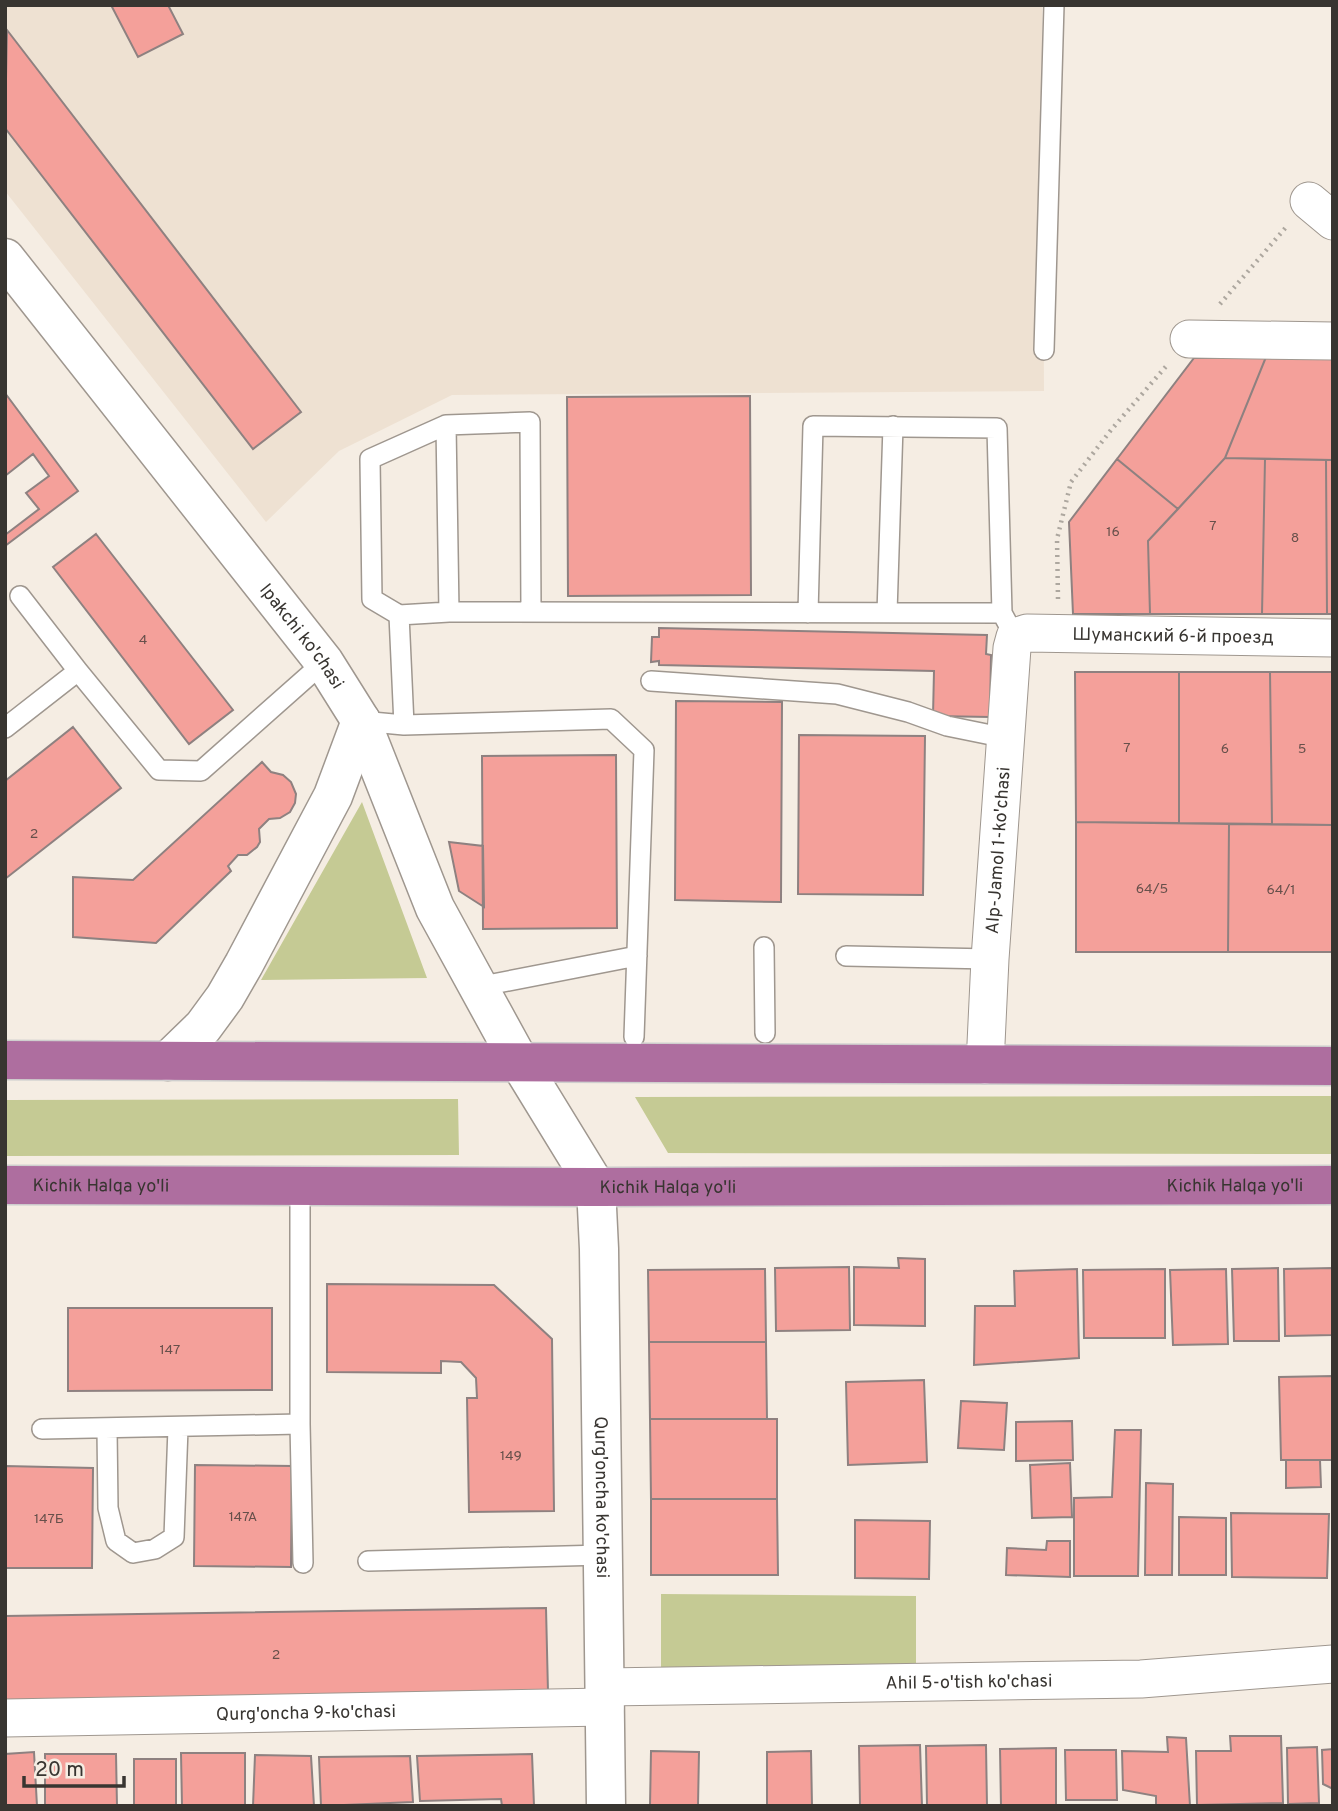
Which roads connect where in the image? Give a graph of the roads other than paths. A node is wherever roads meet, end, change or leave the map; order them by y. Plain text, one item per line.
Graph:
1 (1054, 5) edge
2 (5, 258) edge
3 (1189, 339) road end
4 (1333, 341) edge
5 (1044, 350) dead end
6 (446, 425) junction
7 (892, 426) junction
8 (20, 596) dead end
9 (531, 611) junction
10 (449, 612) junction
11 (808, 613) junction
12 (887, 613) junction
13 (399, 615) junction
14 (1009, 625) junction
15 (1333, 638) edge
16 (324, 662) junction
17 (78, 671) junction
18 (652, 681) dead end
19 (361, 721) junction
20 (404, 725) junction
21 (5, 728) edge
22 (1006, 738) junction
23 (764, 947) dead end
24 (637, 956) junction
25 (846, 956) dead end
26 (990, 959) junction
27 (477, 986) junction
28 (765, 1033) dead end
29 (634, 1037) dead end
30 (5, 1060) edge
31 (168, 1061) junction
32 (520, 1063) junction
33 (985, 1065) junction
34 (1333, 1066) edge
35 (5, 1185) edge
36 (300, 1185) junction
37 (1333, 1185) edge
38 (596, 1187) junction
39 (300, 1424) junction
40 (178, 1428) junction
41 (43, 1429) dead end
42 (107, 1429) junction
43 (603, 1555) junction
44 (368, 1561) dead end
45 (303, 1563) dead end
46 (1333, 1664) edge
47 (605, 1697) junction
48 (5, 1718) edge
49 (606, 1806) edge

1 - 5 lane
2 - 16 main road, Ipakchi ko'chasi
3 - 4 street
6 - 9 lane
6 - 10 lane
6 - 13 lane
7 - 11 lane
7 - 12 lane
7 - 14 lane
8 - 17 lane
9 - 10 lane
9 - 11 lane
10 - 13 lane
11 - 12 lane
12 - 14 lane
13 - 20 lane
14 - 15 street, Шуманский 6-й проезд
14 - 22 street, Alp-Jamol 1-ko'chasi
16 - 17 lane
16 - 19 main road, Ipakchi ko'chasi
17 - 21 lane
18 - 22 lane
19 - 20 lane
19 - 27 main road, Ipakchi ko'chasi
19 - 31 main road
20 - 24 lane
22 - 26 street, Alp-Jamol 1-ko'chasi
23 - 28 lane
24 - 27 lane
24 - 29 lane
25 - 26 lane
26 - 33 street, Alp-Jamol 1-ko'chasi
27 - 32 main road, Ipakchi ko'chasi
30 - 31 highway
31 - 32 highway
32 - 33 highway
32 - 38 main road, Ipakchi ko'chasi
33 - 34 highway
35 - 36 highway, Kichik Halqa yo'li
36 - 38 highway, Kichik Halqa yo'li
36 - 39 lane
37 - 38 highway, Kichik Halqa yo'li
38 - 43 main road, Qurg'oncha ko'chasi
39 - 40 lane
39 - 45 lane
40 - 42 lane
40 - 42 lane
41 - 42 lane
43 - 44 lane
43 - 47 main road, Qurg'oncha ko'chasi
46 - 47 street, Ahil 5-o'tish ko'chasi
47 - 48 street, Qurg'oncha 9-ko'chasi
47 - 49 main road, Qurg'oncha ko'chasi

